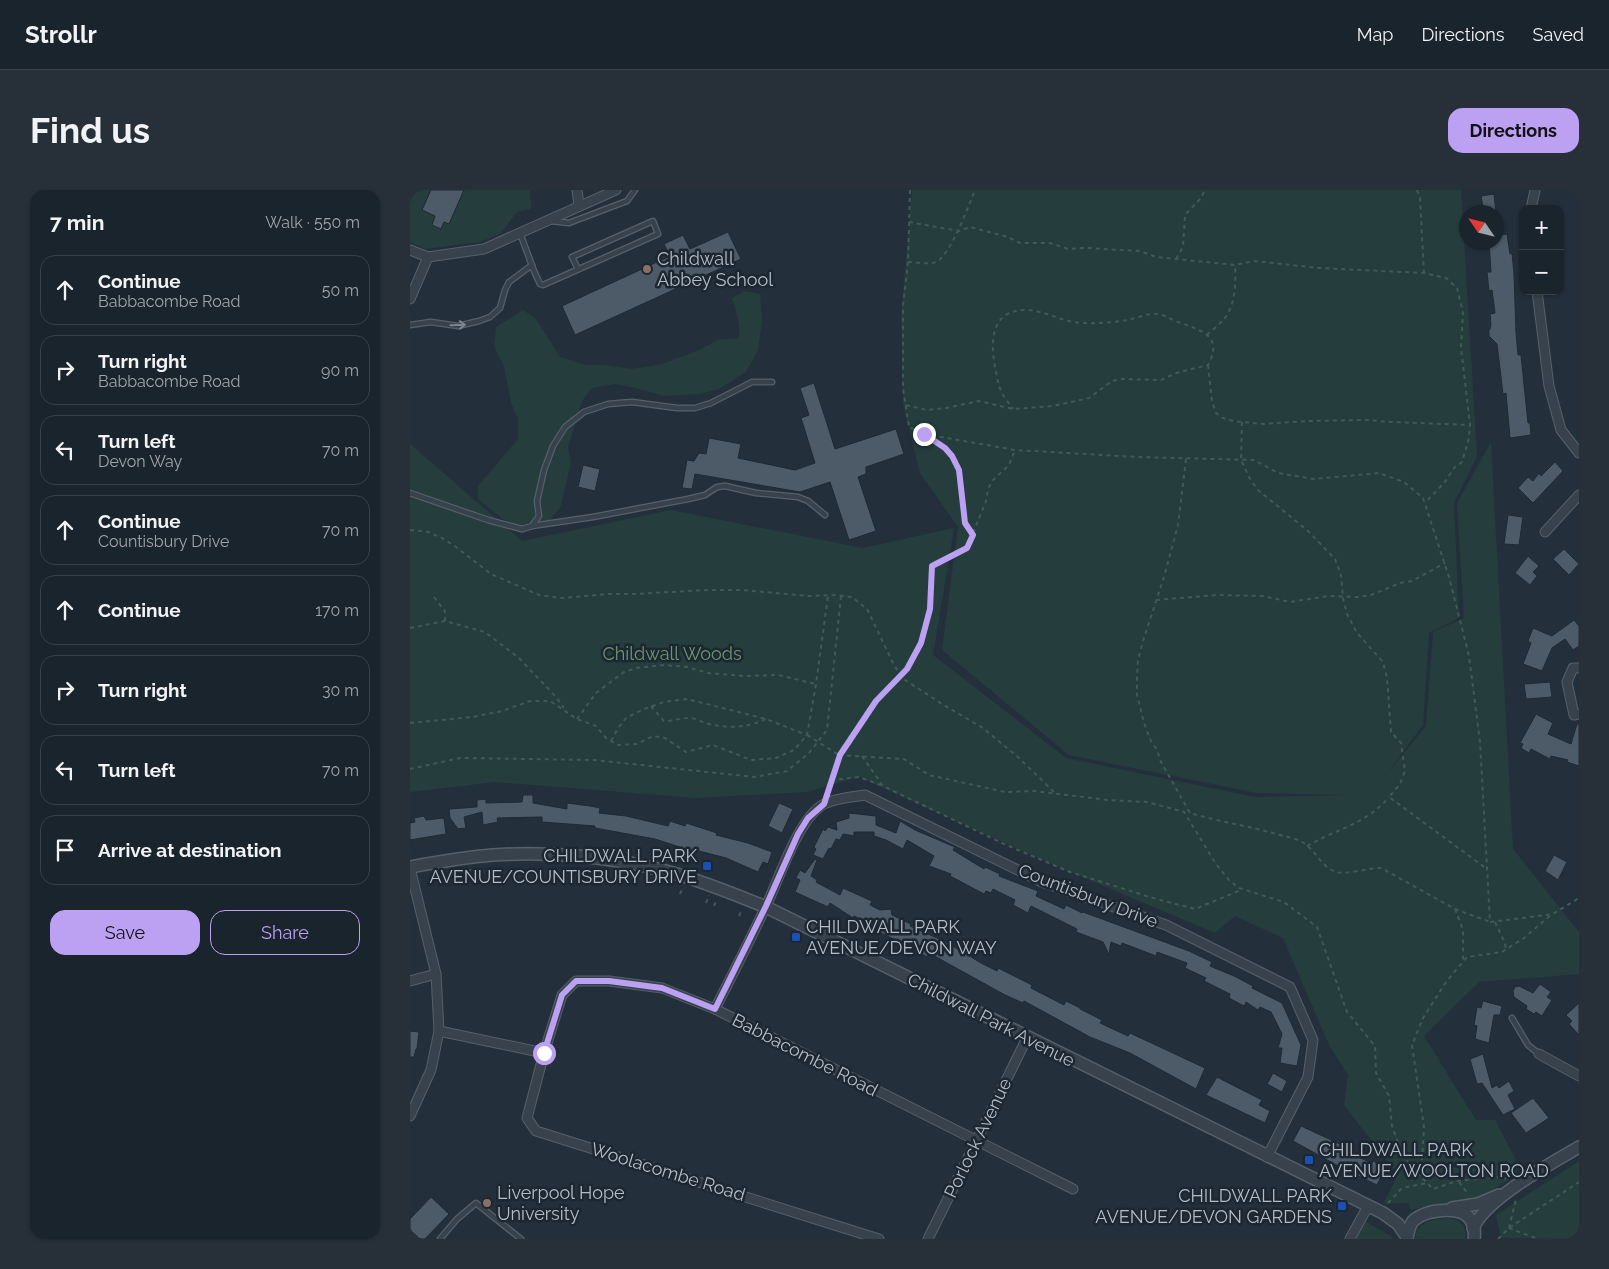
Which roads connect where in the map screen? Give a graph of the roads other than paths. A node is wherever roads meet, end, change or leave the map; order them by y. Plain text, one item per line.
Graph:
1 (577, 190) edge
2 (616, 190) edge
3 (635, 190) edge
4 (1535, 190) edge
5 (579, 205) junction
6 (1532, 205) edge
7 (547, 220) junction
8 (520, 233) junction
9 (410, 250) edge
10 (428, 257) junction
11 (532, 265) junction
12 (578, 269) junction
13 (1538, 295) edge
14 (410, 299) edge
15 (410, 325) edge
16 (772, 382) dead end
17 (1579, 453) edge
18 (410, 493) edge
19 (1579, 495) edge
20 (825, 515) dead end
21 (532, 526) junction
22 (1545, 532) dead end
23 (1579, 668) edge
24 (1579, 714) edge
25 (410, 868) edge
26 (766, 906) junction
27 (436, 974) junction
28 (410, 981) edge
29 (715, 1009) junction
30 (1512, 1018) dead end
31 (439, 1031) junction
32 (1027, 1038) junction
33 (544, 1053) junction
34 (1539, 1054) joint
35 (1579, 1076) edge
36 (410, 1116) edge
37 (977, 1141) junction
38 (1579, 1147) edge
39 (1267, 1157) junction
40 (1517, 1185) junction
41 (1073, 1189) dead end
42 (1368, 1206) junction
43 (1448, 1209) junction
44 (1381, 1213) junction
45 (1425, 1214) junction
46 (1474, 1233) edge
47 (1407, 1238) edge
48 (440, 1239) edge
49 (521, 1239) edge
50 (879, 1239) edge
51 (928, 1239) edge
52 (1350, 1239) edge

1 - 5 street
2 - 5 street
3 - 7 lane
4 - 6 street
5 - 7 street
7 - 8 street
8 - 10 street
8 - 11 lane
9 - 10 street
10 - 14 street
11 - 12 lane
15 -> 11 lane
12 - 12 lane
13 - 17 street
16 - 21 lane
18 - 21 lane
19 - 22 street
20 - 21 lane
23 - 24 street
25 - 26 street, Childwall Park Avenue
25 - 27 street
26 - 29 street, Countisbury Drive
26 - 32 street, Childwall Park Avenue
26 - 39 street, Countisbury Drive
27 - 28 street
27 - 31 street
29 - 33 street, Babbacombe Road
29 - 37 street, Babbacombe Road
30 - 34 lane
31 - 33 street
31 - 36 street
32 - 37 street, Porlock Avenue
32 - 39 street, Childwall Park Avenue
33 - 50 street, Woolacombe Road
34 - 35 street
37 - 41 street, Babbacombe Road
37 - 51 street, Porlock Avenue
38 - 40 street
39 - 42 street, Childwall Park Avenue
40 - 43 street, Childwall Park Avenue
40 - 46 street
42 - 44 street, Childwall Park Avenue
42 - 52 street
43 - 45 street, Childwall Park Avenue
43 - 46 street
44 - 45 street, Childwall Park Avenue
44 - 47 street, Childwall Park Avenue
45 - 47 street
48 - 49 lane

